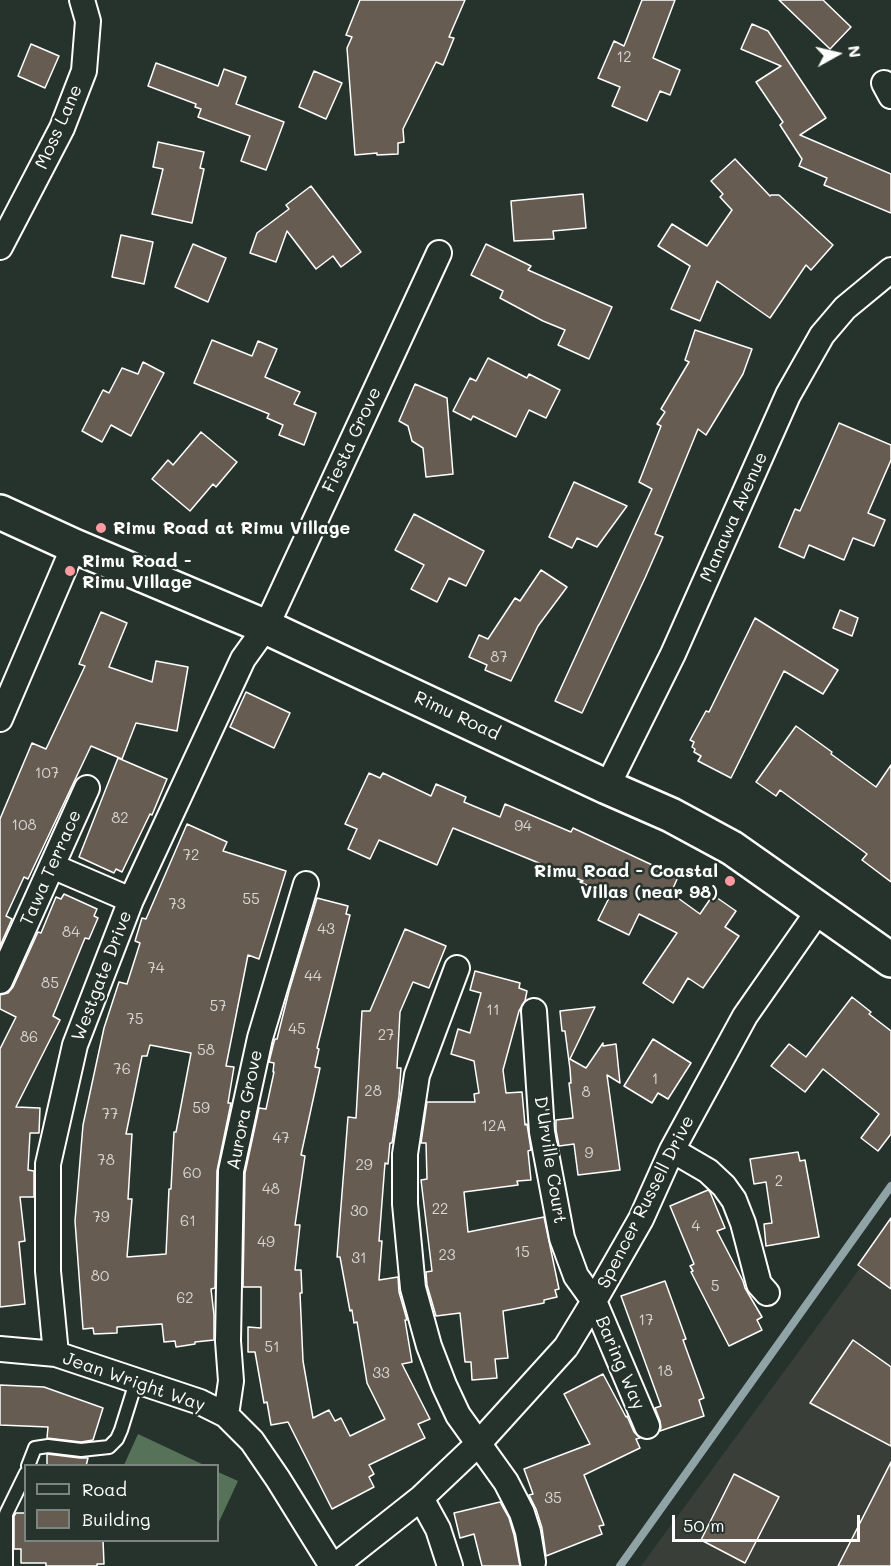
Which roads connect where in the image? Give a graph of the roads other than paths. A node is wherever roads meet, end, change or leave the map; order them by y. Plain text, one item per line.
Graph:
1 (82, 0) edge
2 (0, 247) edge
3 (439, 253) dead end
4 (891, 270) edge
5 (0, 512) edge
6 (74, 546) junction
7 (266, 627) junction
8 (0, 719) edge
9 (607, 787) junction
10 (87, 788) dead end
11 (52, 866) junction
12 (306, 884) dead end
13 (131, 900) junction
14 (819, 910) junction
15 (891, 960) edge
16 (458, 968) dead end
17 (0, 981) edge
18 (534, 1011) dead end
19 (672, 1150) junction
20 (767, 1293) dead end
21 (594, 1301) junction
22 (0, 1349) edge
23 (56, 1354) junction
24 (136, 1382) junction
25 (226, 1416) junction
26 (646, 1426) dead end
27 (479, 1443) junction
28 (29, 1464) edge
29 (24, 1477) edge
30 (421, 1498) junction
31 (533, 1562) dead end
32 (6, 1566) edge
33 (334, 1566) edge
34 (450, 1566) edge

1 - 2 street, Moss Lane
3 - 7 street, Fiesta Grove
4 - 9 street, Manawa Avenue
5 - 6 main road, Rimu Road
6 - 7 main road, Rimu Road
6 - 8 street
7 - 9 main road, Rimu Road
7 - 13 street, Westgate Drive
9 - 14 main road, Rimu Road
10 - 11 street, Tawa Terrace
11 - 13 street
11 - 17 street, Tawa Terrace
12 - 25 street, Aurora Grove
13 - 23 street, Westgate Drive
14 - 15 main road, Rimu Road
14 - 19 street, Spencer Russell Drive
16 - 27 street
18 - 21 street, D'Urville Court
19 - 20 street
19 - 21 street, Spencer Russell Drive
21 - 26 street, Baring Way
21 - 27 street, Spencer Russell Drive
22 - 23 street, Jean Wright Way
23 - 24 street, Jean Wright Way
24 - 25 street, Jean Wright Way
24 - 28 lane
25 - 33 street, Jean Wright Way
27 - 30 street, Spencer Russell Drive
27 - 31 street
29 - 32 lane
30 - 33 street, Spencer Russell Drive
30 - 34 street

